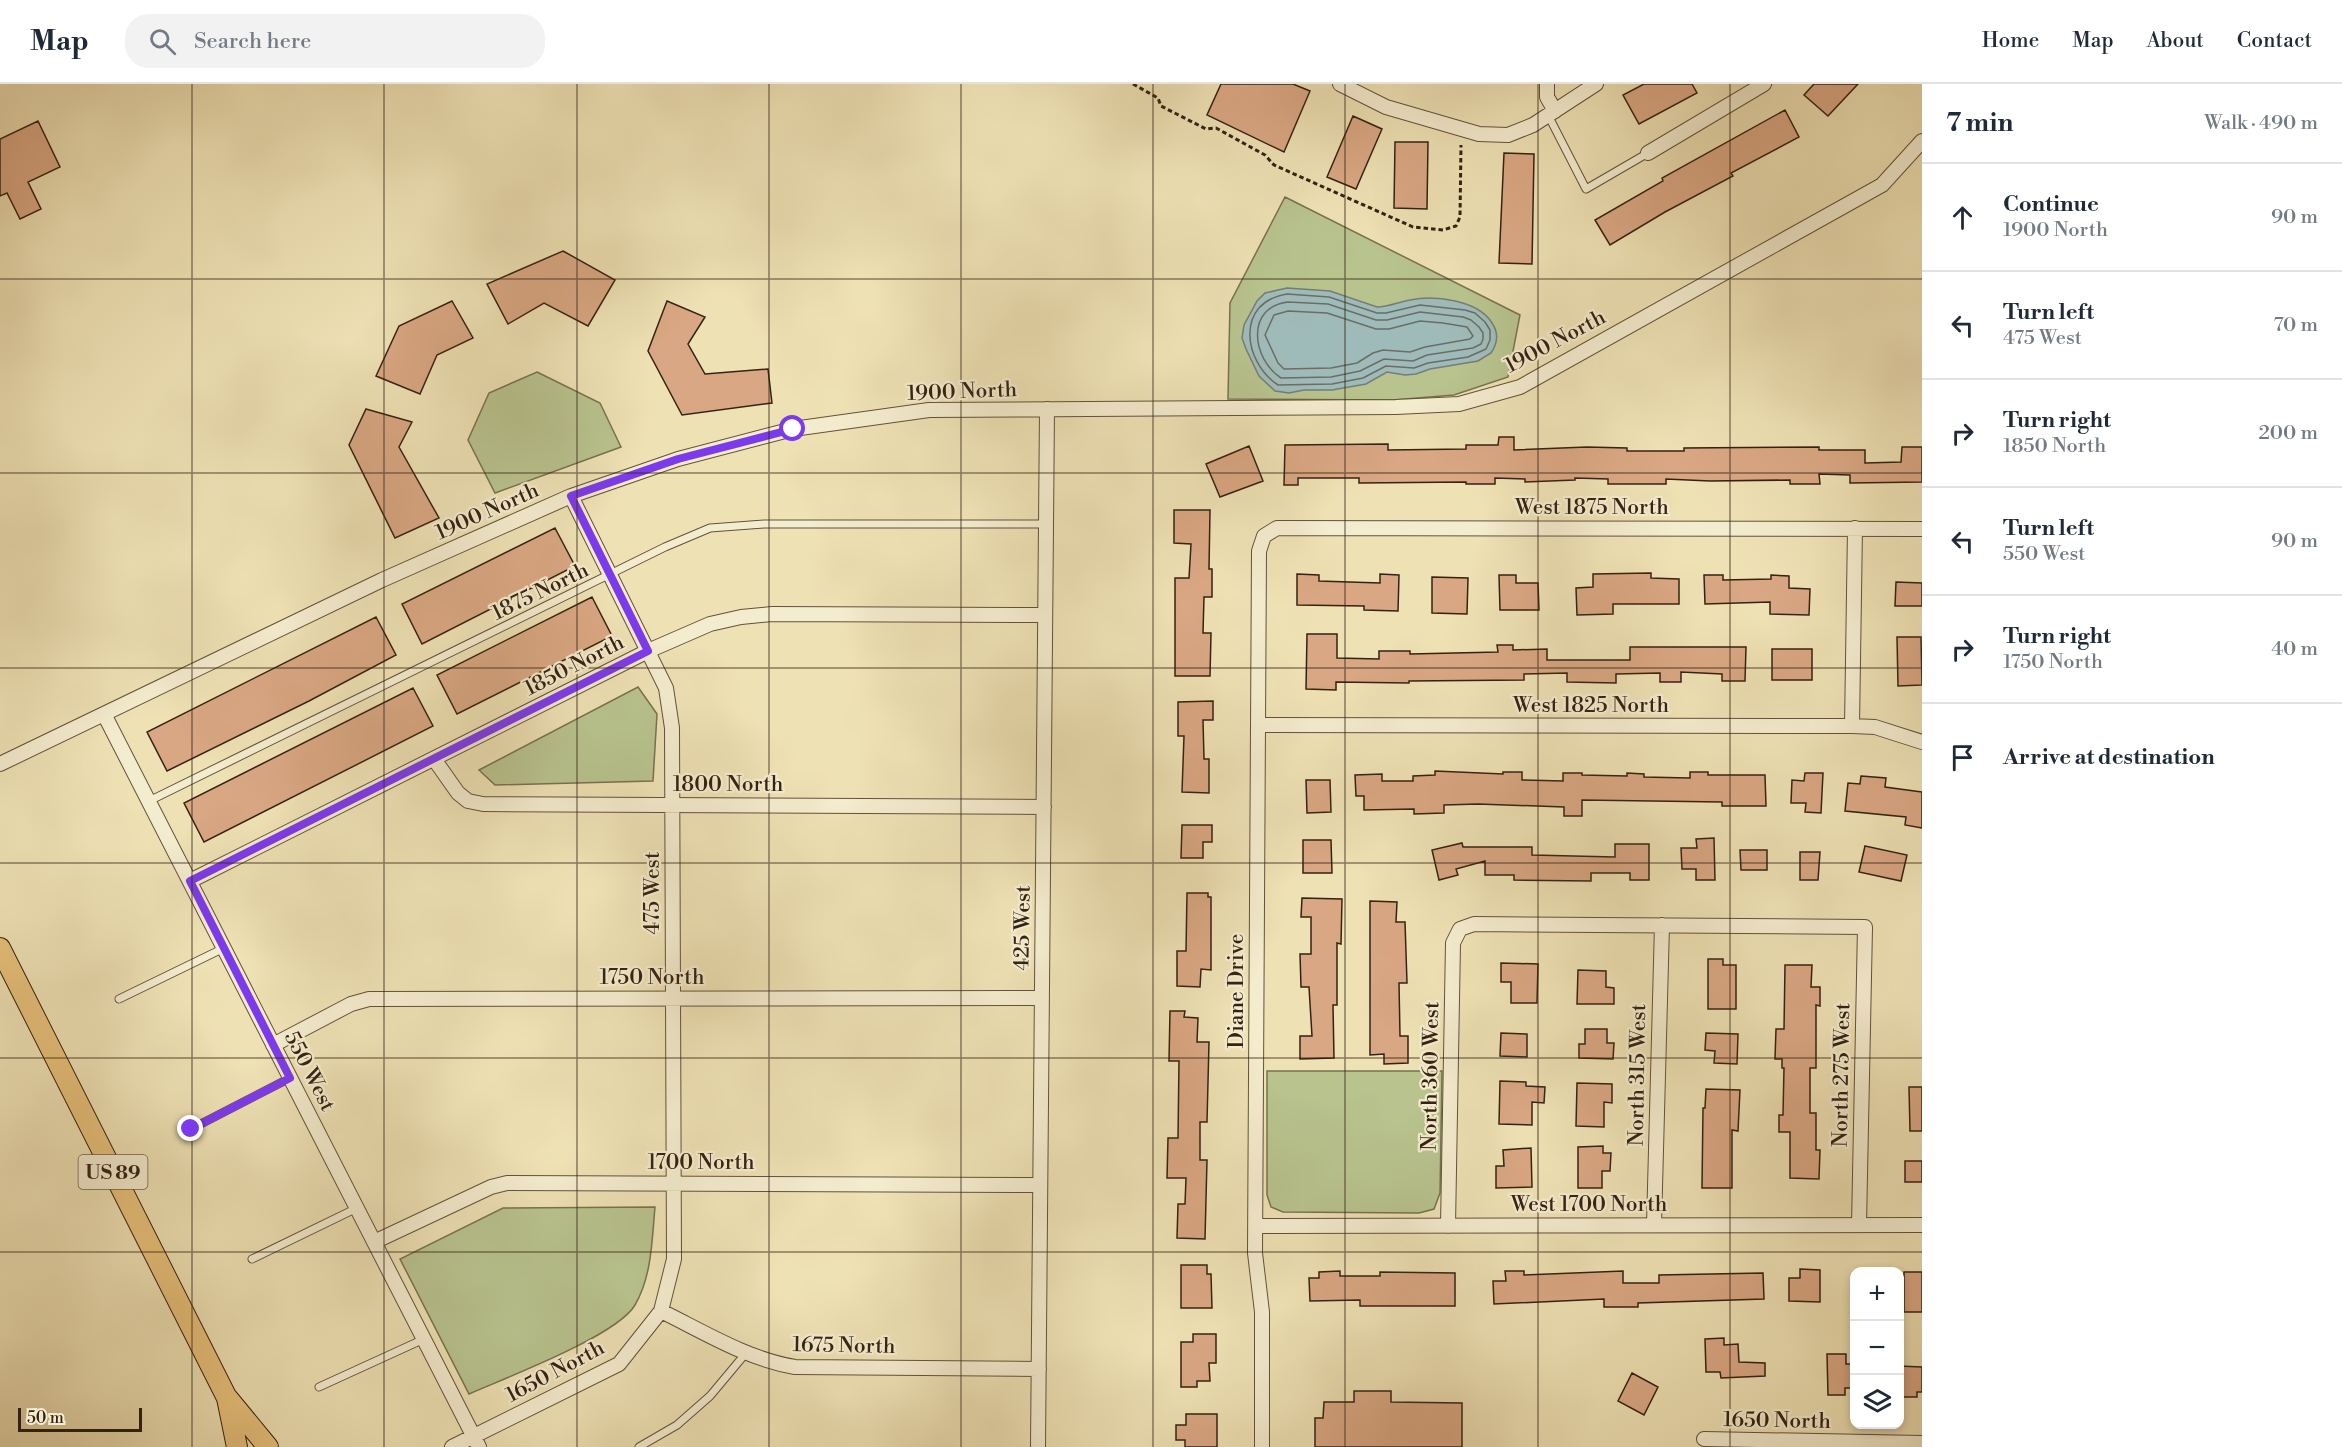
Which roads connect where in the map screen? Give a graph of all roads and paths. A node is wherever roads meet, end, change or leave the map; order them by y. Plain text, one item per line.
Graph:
1 (1133, 84) edge
2 (1340, 84) edge
3 (1547, 84) edge
4 (1596, 84) edge
5 (1764, 84) edge
6 (1551, 113) junction
7 (1922, 141) edge
8 (1461, 144) dead end
9 (1648, 153) joint
10 (1047, 409) junction
11 (571, 496) junction
12 (1046, 524) junction
13 (1855, 528) junction
14 (1922, 529) edge
15 (1264, 536) joint
16 (610, 575) junction
17 (1045, 615) junction
18 (648, 651) junction
19 (104, 714) junction
20 (1258, 725) junction
21 (1852, 726) junction
22 (1922, 741) edge
23 (434, 759) junction
24 (0, 764) edge
25 (149, 801) junction
26 (673, 805) junction
27 (1044, 807) junction
28 (190, 881) junction
29 (1662, 925) junction
30 (0, 948) edge
31 (224, 948) junction
32 (673, 998) junction
33 (1042, 998) junction
34 (119, 999) dead end
35 (273, 1045) junction
36 (290, 1078) junction
37 (191, 1129) dead end
38 (674, 1183) junction
39 (1040, 1185) junction
40 (357, 1208) junction
41 (1654, 1225) junction
42 (1859, 1225) junction
43 (1922, 1225) edge
44 (1256, 1226) junction
45 (1448, 1226) junction
46 (374, 1242) junction
47 (252, 1259) dead end
48 (661, 1311) junction
49 (423, 1339) junction
50 (746, 1353) junction
51 (1039, 1369) junction
52 (319, 1387) dead end
53 (226, 1396) junction
54 (1704, 1440) dead end
55 (476, 1442) edge
56 (1922, 1443) edge
57 (237, 1447) edge
58 (268, 1447) edge
59 (452, 1447) edge
60 (639, 1447) edge
61 (1038, 1447) edge
62 (1262, 1447) edge

1 - 8 path
2 - 6 street
3 - 6 street
4 - 6 street
5 - 9 street
6 - 9 lane
7 - 10 street, 1900 North
10 - 11 street, 1900 North
10 - 12 street, 425 West
11 - 16 street, 475 West
11 - 19 street, 1900 North
12 - 16 lane, 1875 North
12 - 17 street, 425 West
13 - 14 street, West 1875 North
13 - 15 street, West 1875 North
13 - 21 street
15 - 20 street, Diane Drive
16 - 18 street, 475 West
16 - 25 lane, 1875 North
17 - 18 street, 1850 North
17 - 27 street, 425 West
18 - 23 street, 1850 North
18 - 26 street, 475 West
19 - 24 street, 1900 North
19 - 25 street, 550 West
20 - 21 street, West 1825 North
20 - 44 street, Diane Drive
21 - 22 street, West 1825 North
23 - 26 street, 1800 North
23 - 28 street, 1850 North
25 - 28 street, 550 West
26 - 27 street, 1800 North
26 - 32 street, 475 West
27 - 33 street, 425 West
28 - 31 street, 550 West
29 - 41 street, North 315 West
29 - 42 street, North 275 West
29 - 45 street, North 360 West
30 - 53 main road, US 89
31 - 34 lane
31 - 35 street, 550 West
32 - 33 street, 1750 North
32 - 35 street, 1750 North
32 - 38 street, 475 West
33 - 39 street, 425 West
35 - 36 street, 550 West
36 - 37 lane
36 - 40 street, 550 West
38 - 39 street, 1700 North
38 - 46 street, 1700 North
38 - 48 street, 475 West
39 - 51 street, 425 West
40 - 46 street, 550 West
40 - 47 lane
41 - 42 street, West 1700 North
41 - 45 street, West 1700 North
42 - 43 street, West 1700 North
44 - 45 street, West 1700 North
44 - 62 street, Diane Drive
46 - 49 street, 550 West
48 - 50 street, 1675 North
48 - 55 street, 1650 North
49 - 52 lane
49 - 55 street, 550 West
50 - 51 street, 1675 North
50 - 60 lane
51 - 61 street, 425 West
53 - 57 main road, US 89
53 - 58 main road, US 89
54 - 56 street, 1650 North
55 - 59 street, 1650 North

